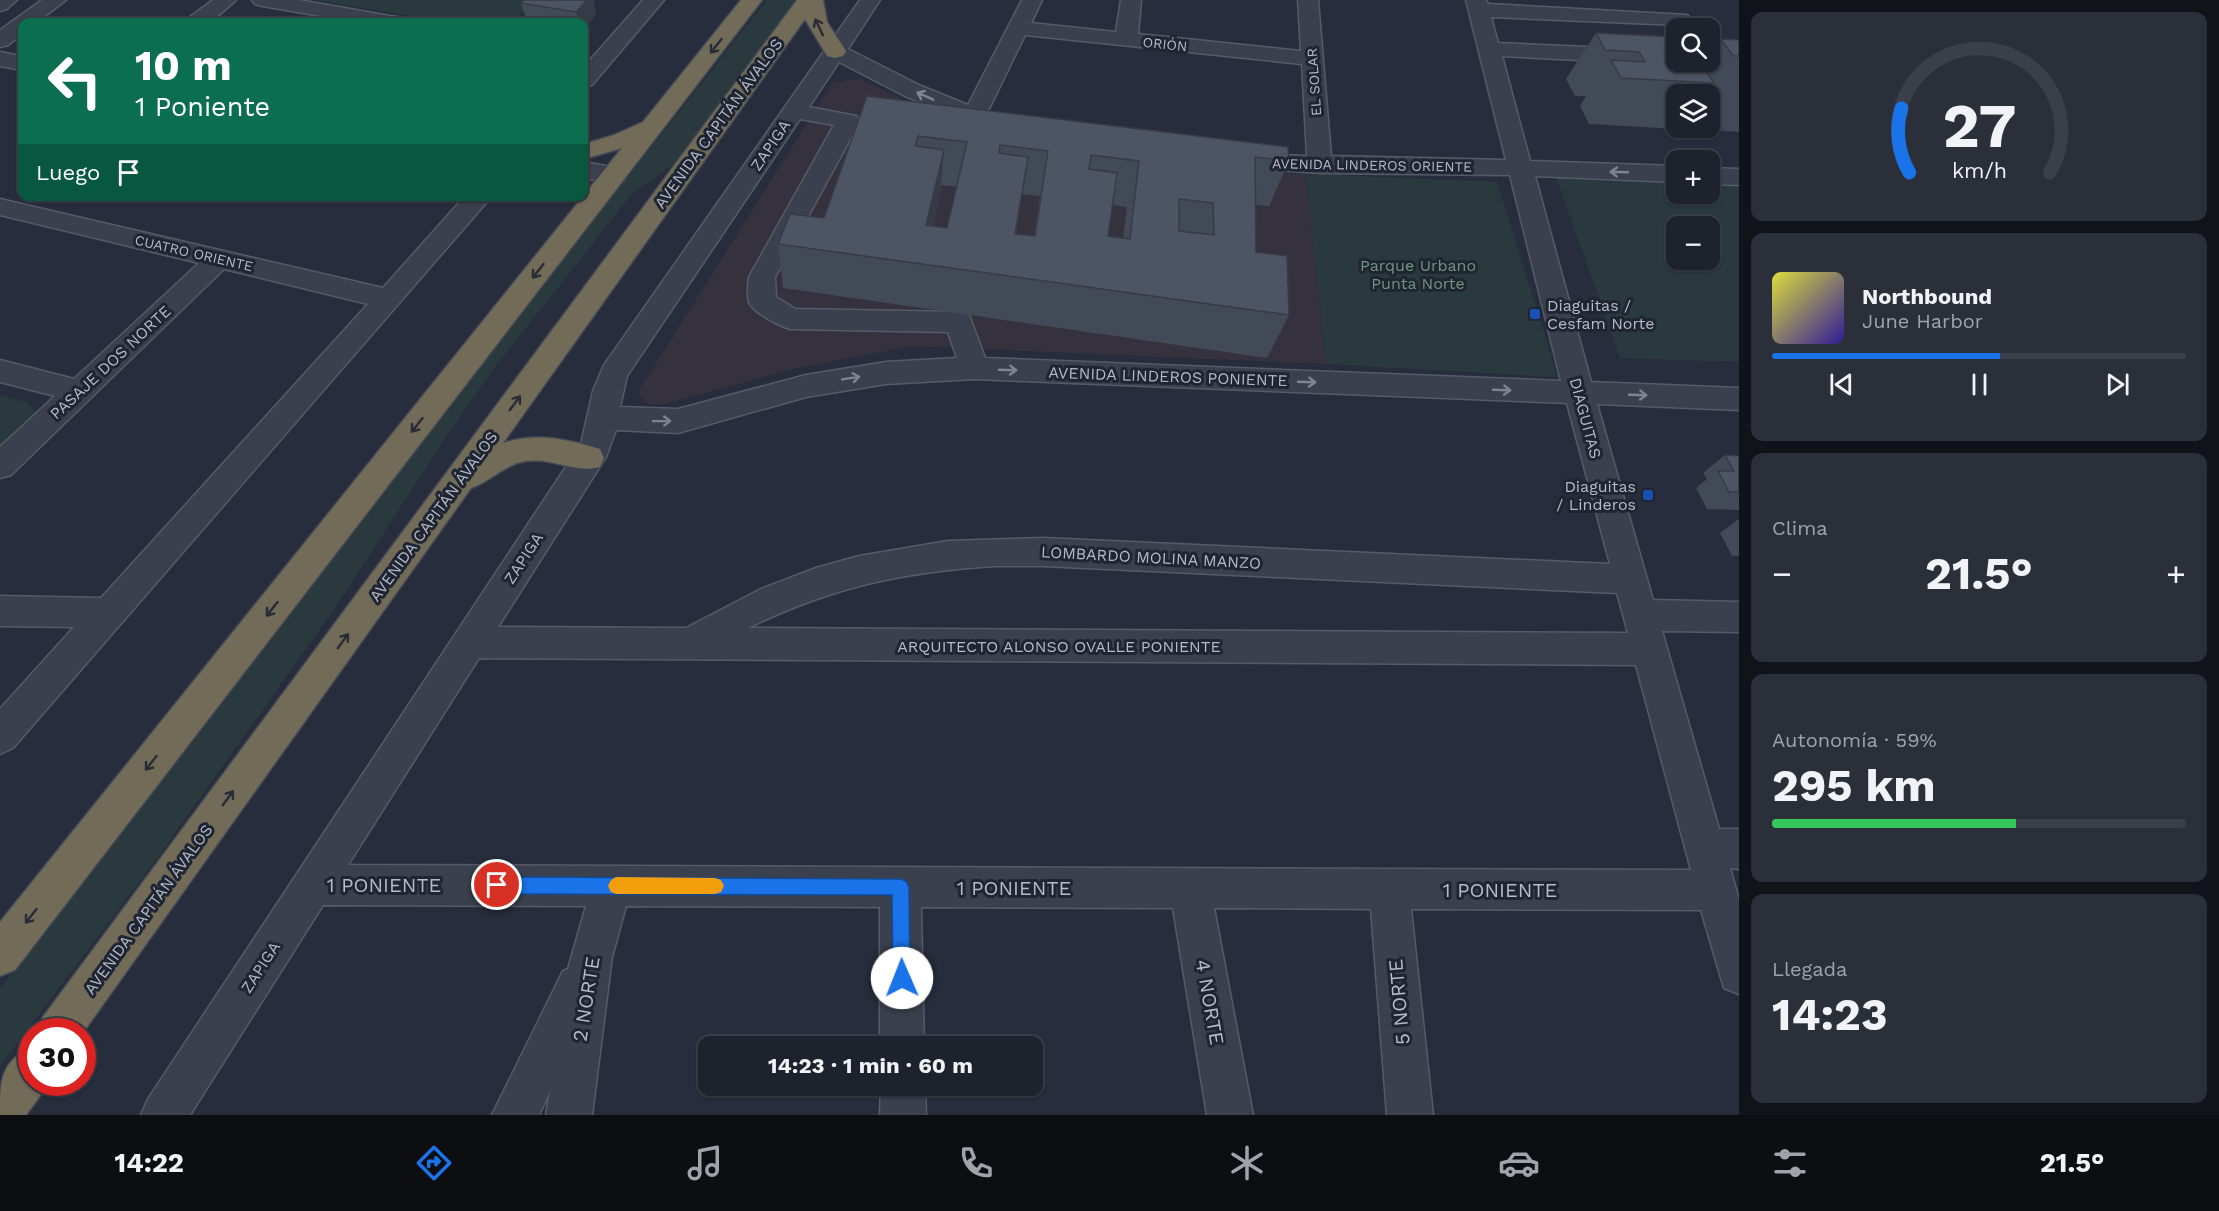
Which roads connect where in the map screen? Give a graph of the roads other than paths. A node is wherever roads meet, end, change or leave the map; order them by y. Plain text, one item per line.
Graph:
1 (7, 0) edge
2 (56, 0) edge
3 (226, 0) edge
4 (261, 0) edge
5 (654, 0) edge
6 (752, 0) edge
7 (808, 0) edge
8 (813, 0) edge
9 (870, 0) edge
10 (1032, 0) edge
11 (1131, 0) edge
12 (1308, 0) edge
13 (0, 4) edge
14 (1478, 5) edge
15 (30, 18) edge
16 (203, 18) edge
17 (367, 18) edge
18 (1666, 18) edge
19 (18, 27) edge
20 (1017, 28) junction
21 (0, 40) edge
22 (1126, 40) junction
23 (1489, 49) junction
24 (835, 51) junction
25 (1666, 57) edge
26 (592, 58) edge
27 (0, 59) edge
28 (1313, 60) junction
29 (18, 62) edge
30 (793, 111) junction
31 (974, 116) junction
32 (654, 125) junction
33 (1012, 130) edge
34 (588, 151) edge
35 (1219, 161) edge
36 (1320, 165) junction
37 (1520, 168) junction
38 (588, 172) edge
39 (1666, 174) edge
40 (1720, 176) edge
41 (1739, 177) edge
42 (627, 188) junction
43 (476, 201) edge
44 (575, 201) edge
45 (0, 207) edge
46 (574, 225) junction
47 (643, 226) junction
48 (219, 259) junction
49 (389, 298) junction
50 (974, 368) junction
51 (0, 371) edge
52 (79, 391) junction
53 (1579, 393) junction
54 (1739, 399) edge
55 (603, 417) junction
56 (589, 458) junction
57 (0, 466) edge
58 (456, 485) junction
59 (1630, 579) junction
60 (0, 611) edge
61 (110, 613) junction
62 (1640, 615) junction
63 (1739, 617) edge
64 (469, 642) junction
65 (689, 644) junction
66 (1650, 649) junction
67 (0, 736) edge
68 (1722, 848) edge
69 (312, 885) junction
70 (612, 886) junction
71 (900, 887) junction
72 (1190, 889) junction
73 (1389, 889) junction
74 (1716, 891) junction
75 (0, 955) edge
76 (591, 957) junction
77 (1739, 973) edge
78 (68, 1018) edge
79 (903, 1036) edge
80 (18, 1088) edge
81 (903, 1096) edge
82 (0, 1113) edge
83 (164, 1115) edge
84 (515, 1115) edge
85 (569, 1115) edge
86 (903, 1115) edge
87 (1230, 1115) edge
88 (1410, 1115) edge

1 - 13 street
2 - 15 street
3 - 16 street
4 - 17 street
5 - 26 street
6 -> 32 highway
7 - 47 highway, AVENIDA CAPITÁN ÁVALOS
24 -> 8 highway
9 - 24 street, ZAPIGA
10 - 20 street
11 - 22 street
12 - 28 street, EL SOLAR
14 - 18 street
14 - 23 street, DIAGUITAS
19 - 21 street
20 - 22 street, ORIÓN
20 - 31 street
22 - 28 street, ORIÓN
23 - 25 street
23 - 37 street, DIAGUITAS
24 - 30 street, ZAPIGA
31 -> 24 street
27 - 29 street
28 - 36 street, EL SOLAR
30 - 50 street
30 - 55 street, ZAPIGA
31 - 33 street
32 - 34 highway
32 - 42 highway
35 - 36 street, AVENIDA LINDEROS ORIENTE
36 - 37 street, AVENIDA LINDEROS ORIENTE
39 -> 37 street, AVENIDA LINDEROS ORIENTE
37 - 53 street, DIAGUITAS
38 - 42 street
40 - 41 street
42 - 46 highway
42 - 47 highway
43 - 49 street
44 - 46 highway
45 - 48 street, CUATRO ORIENTE
46 -> 75 highway
58 -> 47 highway, AVENIDA CAPITÁN ÁVALOS
48 - 49 street, CUATRO ORIENTE
48 - 52 street, PASAJE DOS NORTE
49 - 61 street
50 -> 53 street, AVENIDA LINDEROS PONIENTE
55 -> 50 street, AVENIDA LINDEROS PONIENTE
51 - 52 street
52 - 57 street, PASAJE DOS NORTE
53 -> 54 street, AVENIDA LINDEROS PONIENTE
53 - 59 street, DIAGUITAS
55 - 56 street, ZAPIGA
56 - 58 highway
56 - 64 street, ZAPIGA
78 -> 58 highway, AVENIDA CAPITÁN ÁVALOS
59 - 62 street, DIAGUITAS
59 - 65 street, LOMBARDO MOLINA MANZO
60 - 61 street
61 - 67 street
62 - 63 street
62 - 66 street, DIAGUITAS
64 - 65 street, ARQUITECTO ALONSO OVALLE PONIENTE
64 - 69 street, ZAPIGA
65 - 66 street, ARQUITECTO ALONSO OVALLE PONIENTE
66 - 68 street, DIAGUITAS
68 - 74 street, DIAGUITAS
69 - 70 street, 1 PONIENTE
69 - 83 street, ZAPIGA
70 - 71 street, 1 PONIENTE
70 - 76 street, 2 NORTE
71 - 72 street, 1 PONIENTE
71 - 79 street
72 - 73 street, 1 PONIENTE
72 - 87 street, 4 NORTE
73 - 74 street, 1 PONIENTE
73 - 88 street, 5 NORTE
74 - 77 street, DIAGUITAS
76 - 84 street
76 - 85 street, 2 NORTE
80 - 82 highway
81 - 86 street

